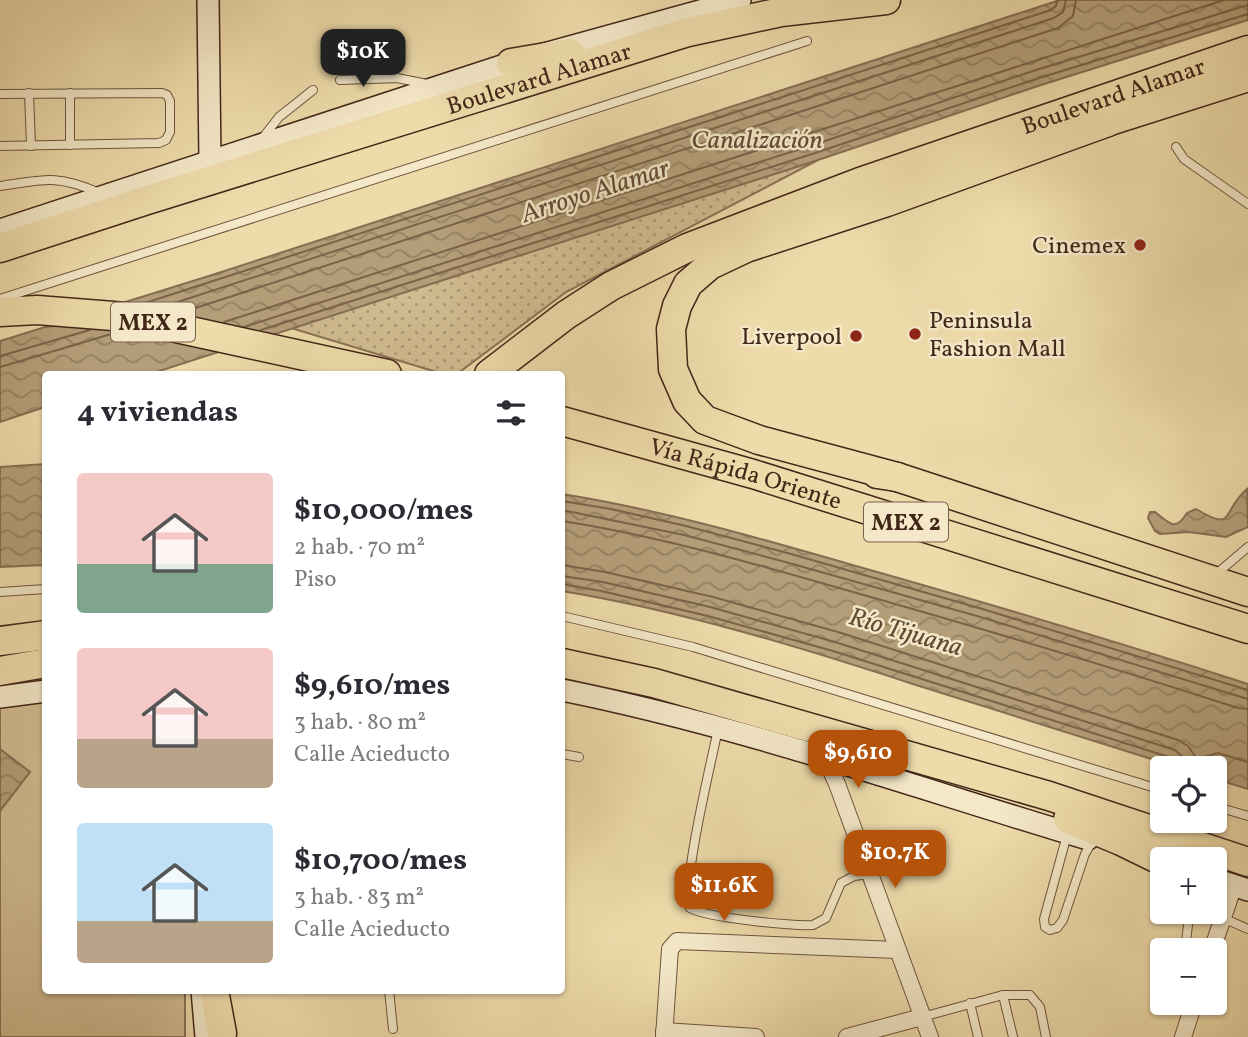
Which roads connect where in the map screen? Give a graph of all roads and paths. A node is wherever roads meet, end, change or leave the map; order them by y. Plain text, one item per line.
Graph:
1 (208, 0) edge
2 (740, 0) edge
3 (749, 0) edge
4 (886, 0) edge
5 (688, 32) junction
6 (807, 41) dead end
7 (1248, 50) edge
8 (511, 63) junction
9 (1248, 71) edge
10 (1248, 77) edge
11 (340, 80) dead end
12 (440, 86) junction
13 (313, 90) dead end
14 (29, 93) junction
15 (70, 93) junction
16 (0, 94) edge
17 (1165, 103) junction
18 (1108, 122) junction
19 (70, 145) junction
20 (257, 145) junction
21 (0, 146) edge
22 (31, 146) junction
23 (1176, 147) dead end
24 (210, 160) junction
25 (860, 182) junction
26 (0, 186) edge
27 (106, 196) junction
28 (1248, 204) edge
29 (7, 240) edge
30 (0, 299) edge
31 (0, 312) edge
32 (374, 371) edge
33 (493, 371) edge
34 (565, 422) edge
35 (649, 444) junction
36 (897, 477) junction
37 (1248, 547) edge
38 (1209, 579) junction
39 (42, 589) edge
40 (0, 592) edge
41 (1248, 592) edge
42 (565, 617) edge
43 (1248, 629) edge
44 (42, 636) edge
45 (0, 641) edge
46 (42, 664) edge
47 (565, 664) edge
48 (565, 677) edge
49 (2, 679) edge
50 (654, 683) junction
51 (42, 690) edge
52 (565, 691) edge
53 (719, 728) junction
54 (565, 755) edge
55 (579, 757) dead end
56 (825, 758) junction
57 (947, 766) junction
58 (1150, 786) edge
59 (1227, 810) edge
60 (1248, 816) edge
61 (1067, 832) junction
62 (1094, 840) junction
63 (1150, 856) edge
64 (1150, 858) edge
65 (870, 874) junction
66 (1236, 879) edge
67 (1227, 906) edge
68 (1227, 920) edge
69 (1248, 929) edge
70 (897, 950) junction
71 (203, 994) edge
72 (214, 994) edge
73 (222, 994) edge
74 (389, 994) edge
75 (1003, 995) junction
76 (970, 1003) junction
77 (1192, 1015) edge
78 (922, 1017) junction
79 (393, 1029) dead end
80 (664, 1034) edge
81 (1188, 1035) edge
82 (217, 1036) edge
83 (756, 1037) edge
84 (847, 1037) edge
85 (930, 1037) edge
86 (978, 1037) edge
87 (1013, 1037) edge
88 (1046, 1037) edge

1 - 24 main road
2 - 8 main road
3 - 5 highway
4 - 5 highway, Boulevard Alamar
5 - 8 highway
5 - 29 highway, Boulevard Alamar
6 - 30 lane
7 - 25 highway, Boulevard Alamar
8 - 12 main road
9 - 17 highway
10 - 17 highway
11 - 12 lane
12 - 20 main road
13 - 20 lane
14 - 15 lane
14 - 16 lane
14 - 22 lane
15 - 19 lane
15 - 19 lane
17 - 18 highway
18 - 25 highway
18 - 36 highway
19 - 22 lane
20 - 24 main road
21 - 22 lane
23 - 28 lane
24 - 27 main road
24 - 29 highway
25 - 33 highway, Boulevard Alamar
26 - 27 lane
27 - 29 main road
31 - 32 highway, MEX 2
34 - 35 highway, Vía Rápida Oriente / MEX 2
35 - 36 highway
35 - 43 highway, Vía Rápida Oriente / MEX 2
36 - 38 highway
37 - 38 lane
38 - 41 highway
39 - 40 lane
42 - 58 lane
44 - 45 highway
46 - 49 highway
47 - 50 highway
48 - 50 highway
49 - 51 main road
50 - 57 highway
52 - 53 main road
53 - 56 main road
53 - 65 lane
54 - 55 lane
56 - 61 main road
56 - 65 street
57 - 63 highway
57 - 66 highway
59 - 60 lane
61 - 62 main road
61 - 62 lane
62 - 64 main road
65 - 70 street
66 - 67 street
68 - 69 lane
70 - 78 street
70 - 80 street
71 - 82 main road
72 - 82 highway
73 - 82 main road
74 - 79 lane
75 - 76 lane
75 - 87 lane
75 - 88 lane
76 - 78 lane
76 - 86 lane
77 - 81 street
78 - 84 street
78 - 85 street
80 - 83 street

